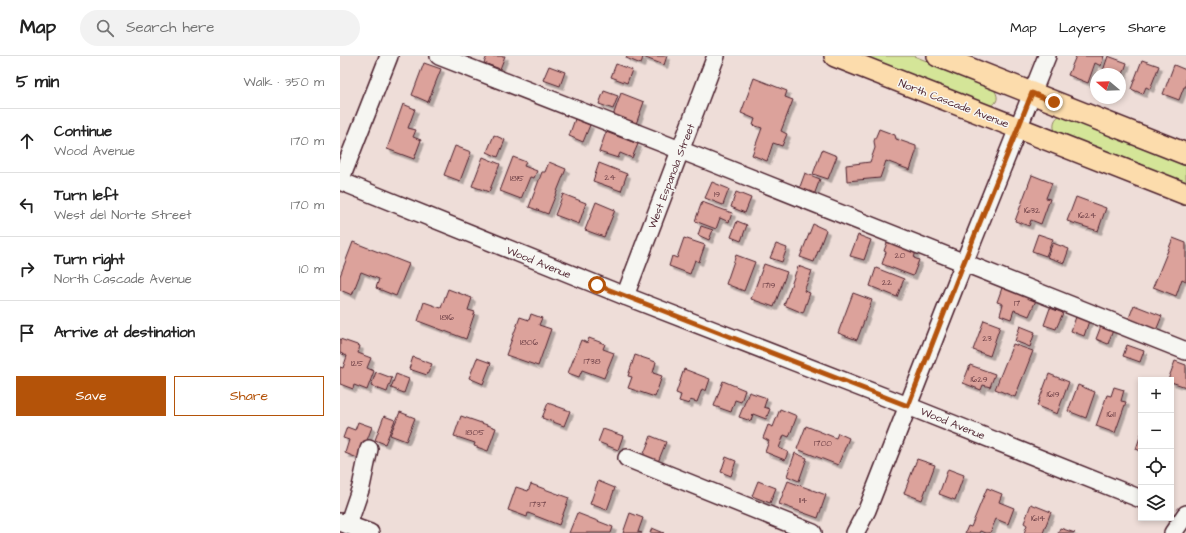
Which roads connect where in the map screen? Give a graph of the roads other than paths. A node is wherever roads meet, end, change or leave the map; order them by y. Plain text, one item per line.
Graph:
1 (389, 56) edge
2 (439, 56) edge
3 (716, 56) edge
4 (834, 56) edge
5 (938, 56) edge
6 (1047, 56) edge
7 (1032, 93) junction
8 (1018, 128) junction
9 (681, 150) junction
10 (1186, 154) edge
11 (340, 181) edge
12 (1186, 194) edge
13 (964, 262) junction
14 (625, 296) junction
15 (1186, 351) edge
16 (908, 406) junction
17 (369, 449) dead end
18 (627, 458) dead end
19 (1138, 498) edge
20 (1182, 514) edge
21 (344, 523) edge
22 (370, 533) edge
23 (813, 533) edge
24 (855, 533) edge
25 (1173, 533) edge

1 - 11 street
2 - 9 street
3 - 9 street, West Espanola Street
4 - 8 main road, North Cascade Avenue
5 - 7 main road
6 - 7 street
7 - 8 street
7 - 10 main road
8 - 12 main road, North Cascade Avenue
8 - 13 street
9 - 13 street
9 - 14 street, West Espanola Street
11 - 14 street, Wood Avenue
13 - 15 street
13 - 16 street
14 - 16 street, Wood Avenue
16 - 19 street, Wood Avenue
16 - 24 street
17 - 21 street
18 - 23 street
20 - 25 street
21 - 22 street

